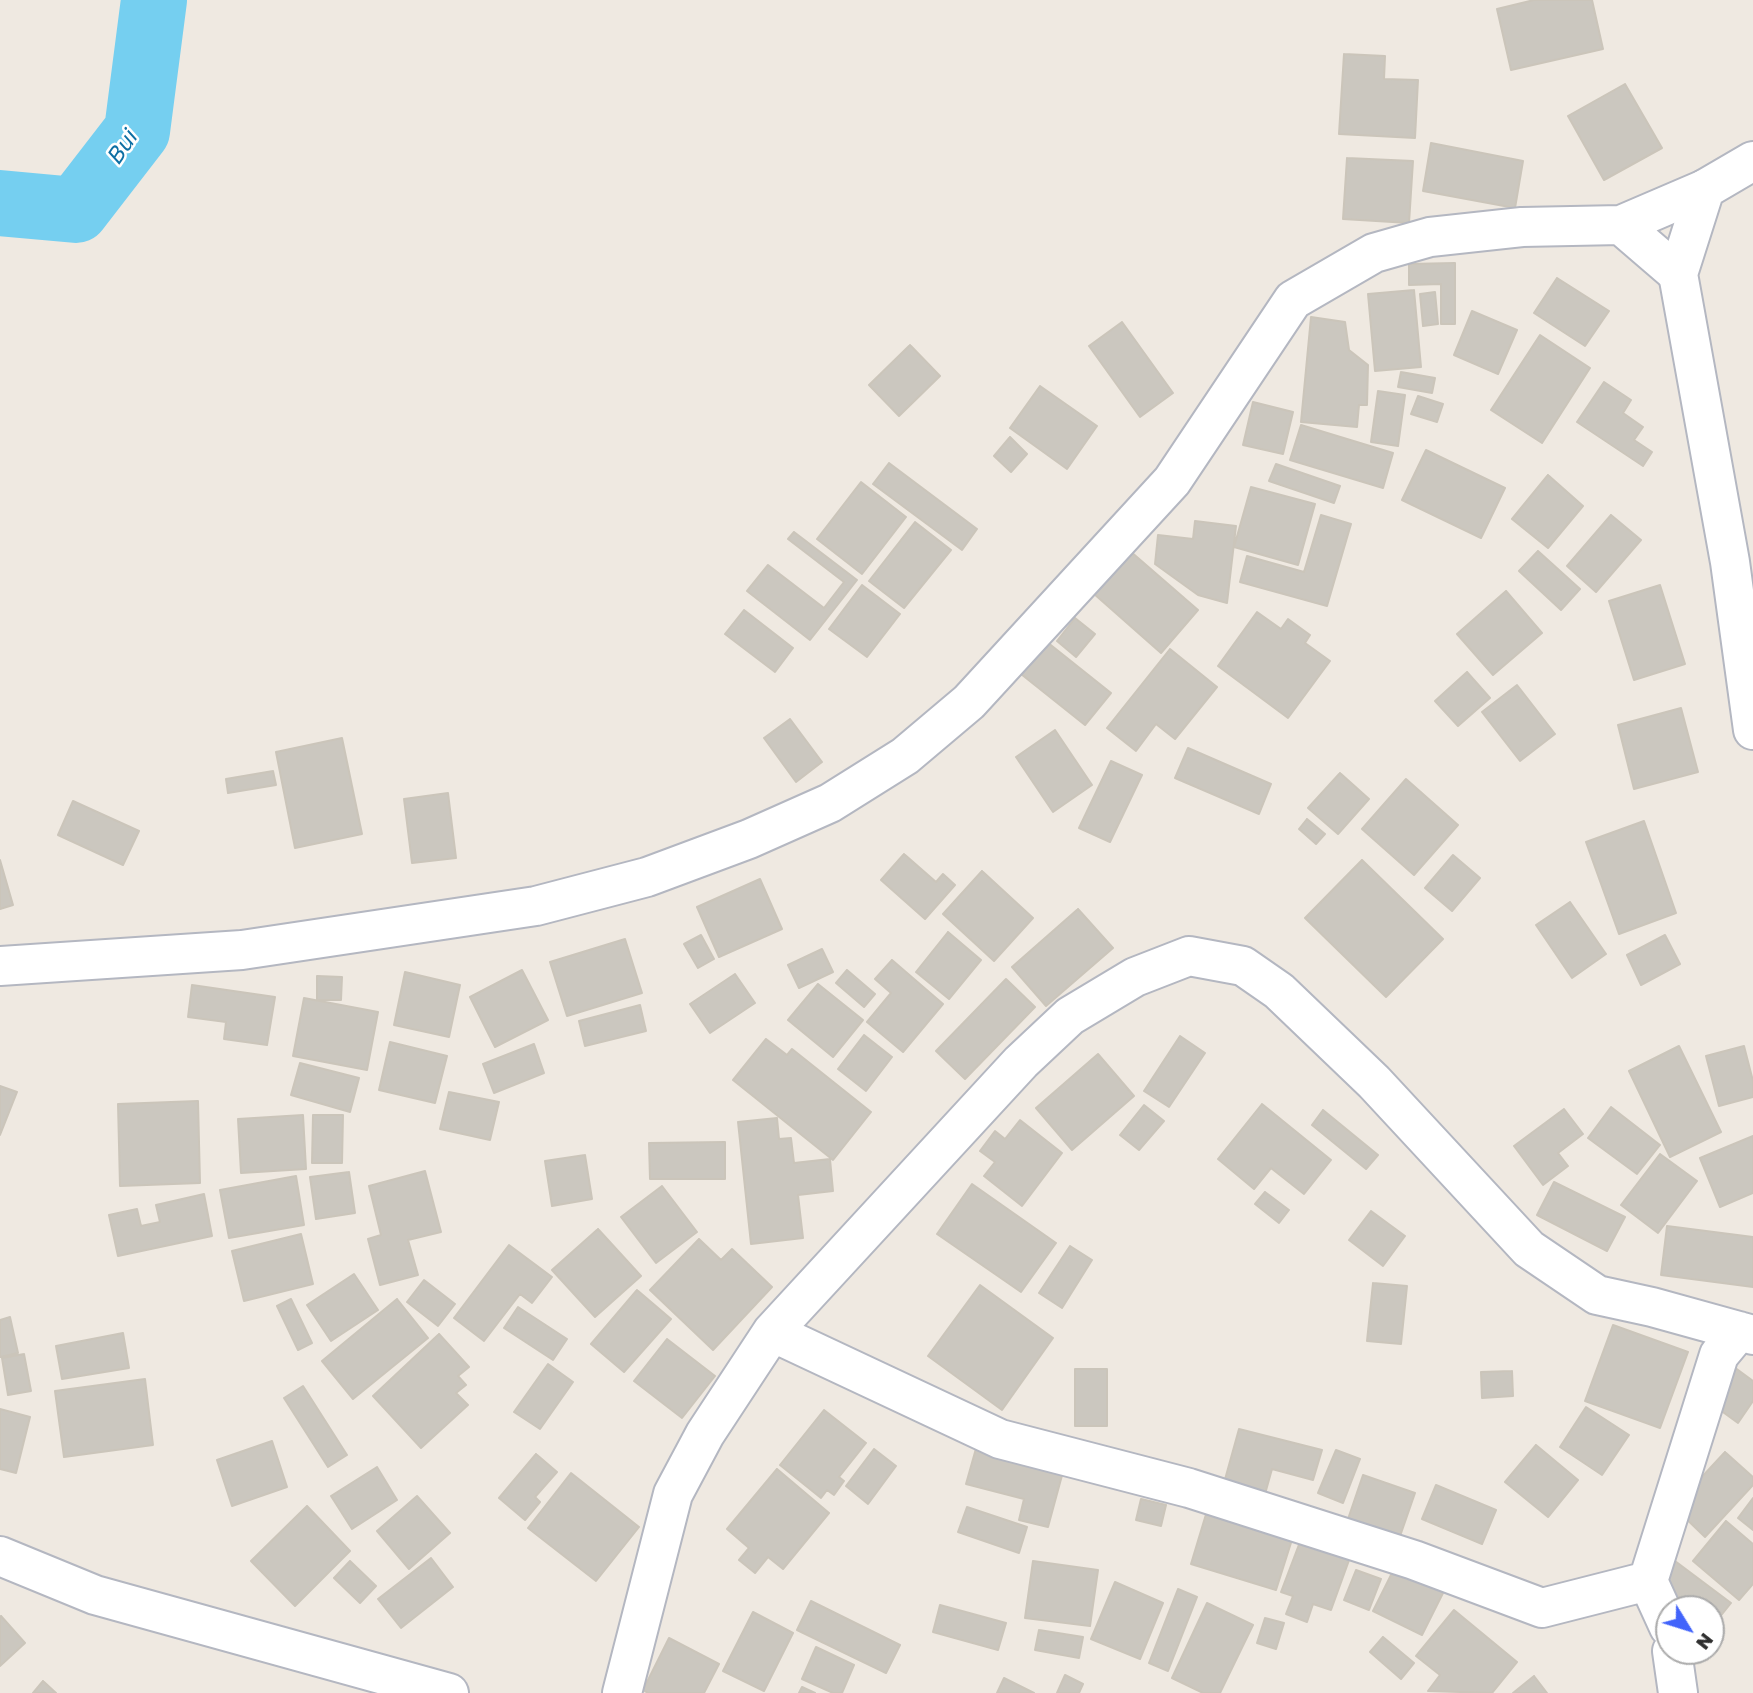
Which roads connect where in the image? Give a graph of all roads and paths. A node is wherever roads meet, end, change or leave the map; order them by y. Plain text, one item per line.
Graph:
1 (1753, 160) edge
2 (1705, 189) junction
3 (1620, 225) junction
4 (1678, 274) junction
5 (1753, 730) edge
6 (0, 966) edge
7 (772, 1332) junction
8 (1746, 1333) edge
9 (0, 1556) edge
10 (1648, 1580) junction
11 (1655, 1596) edge
12 (1673, 1665) edge
13 (1675, 1691) edge
14 (449, 1693) edge
15 (622, 1693) edge

1 - 2 street
2 - 3 street
2 - 4 street
3 - 4 street
3 - 6 street
4 - 5 street
7 - 8 street
7 - 10 street
7 - 15 street
8 - 10 street
9 - 14 street
10 - 11 street
12 - 13 street

